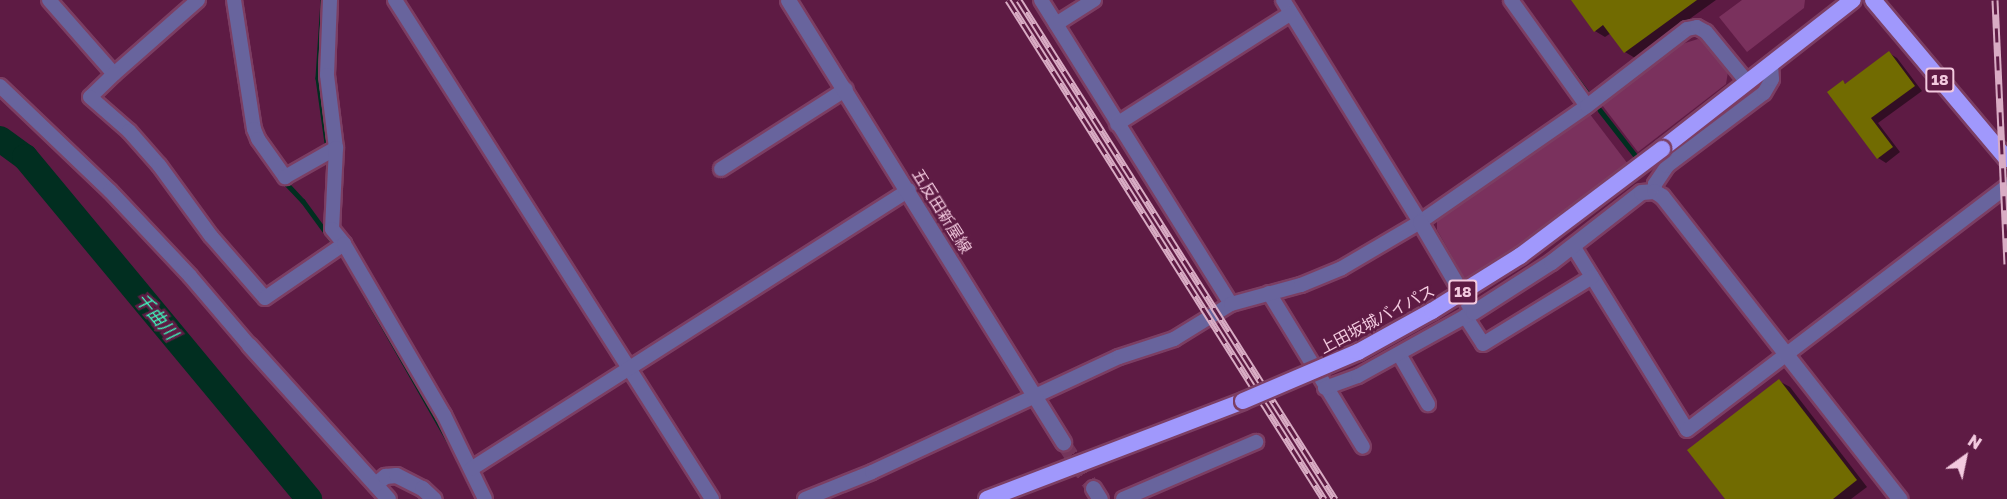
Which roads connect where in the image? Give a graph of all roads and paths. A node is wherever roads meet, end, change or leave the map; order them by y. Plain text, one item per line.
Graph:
1 (49, 0) edge
2 (198, 0) edge
3 (234, 0) edge
4 (330, 0) edge
5 (395, 0) edge
6 (788, 0) edge
7 (1041, 0) edge
8 (1094, 0) edge
9 (1283, 0) edge
10 (1511, 0) edge
11 (1852, 0) edge
12 (1873, 0) edge
13 (1291, 13) junction
14 (1056, 24) junction
15 (1771, 63) junction
16 (114, 74) junction
17 (1747, 82) junction
18 (0, 86) edge
19 (846, 89) junction
20 (1587, 106) junction
21 (1117, 124) junction
22 (331, 151) junction
23 (2007, 159) edge
24 (721, 169) dead end
25 (2007, 186) edge
26 (909, 190) junction
27 (1654, 191) junction
28 (1420, 222) junction
29 (1573, 246) junction
30 (340, 247) junction
31 (1592, 277) junction
32 (1269, 293) junction
33 (1231, 304) junction
34 (1469, 314) junction
35 (249, 345) joint
36 (1399, 354) junction
37 (1788, 354) junction
38 (626, 368) junction
39 (1325, 388) junction
40 (1036, 396) junction
41 (1428, 404) dead end
42 (1063, 442) tunnel mouth
43 (1256, 442) dead end
44 (1363, 447) dead end
45 (471, 469) junction
46 (375, 484) junction
47 (388, 499) edge
48 (434, 499) edge
49 (486, 499) edge
50 (712, 499) edge
51 (805, 499) edge
52 (987, 499) edge
53 (1123, 499) edge
54 (1900, 499) edge

1 - 16 street
2 - 16 street
3 - 22 street
4 - 22 street
5 - 38 street
6 - 19 street, 五反田新屋線
7 - 14 street
8 - 14 street
9 - 13 street
10 - 20 street
11 - 15 highway, 上田坂城バイパス / 18
12 - 23 highway, 18
13 - 21 street
13 - 28 street
14 - 21 street
15 - 17 highway, 上田坂城バイパス / 18
15 - 27 street
16 - 30 street
17 - 20 street
17 - 52 highway, 上田坂城バイパス / 18, bridge
18 - 35 street
19 - 24 street
19 - 26 street, 五反田新屋線
20 - 28 street
21 - 33 street
22 - 30 street
25 - 37 street
26 - 38 street
26 - 40 street, 五反田新屋線
27 - 29 street
27 - 37 street
28 - 32 street
28 - 34 street
29 - 31 street
29 - 34 street
30 - 45 street
31 - 34 street
31 - 37 street
32 - 33 street
32 - 39 street
33 - 40 street
34 - 36 street
35 - 46 street
36 - 39 street
36 - 41 street
37 - 54 street
38 - 45 street
38 - 50 street
39 - 44 street
40 - 42 street, 五反田新屋線
40 - 51 street
43 - 53 street
45 - 49 street
46 - 47 street
46 - 48 street

